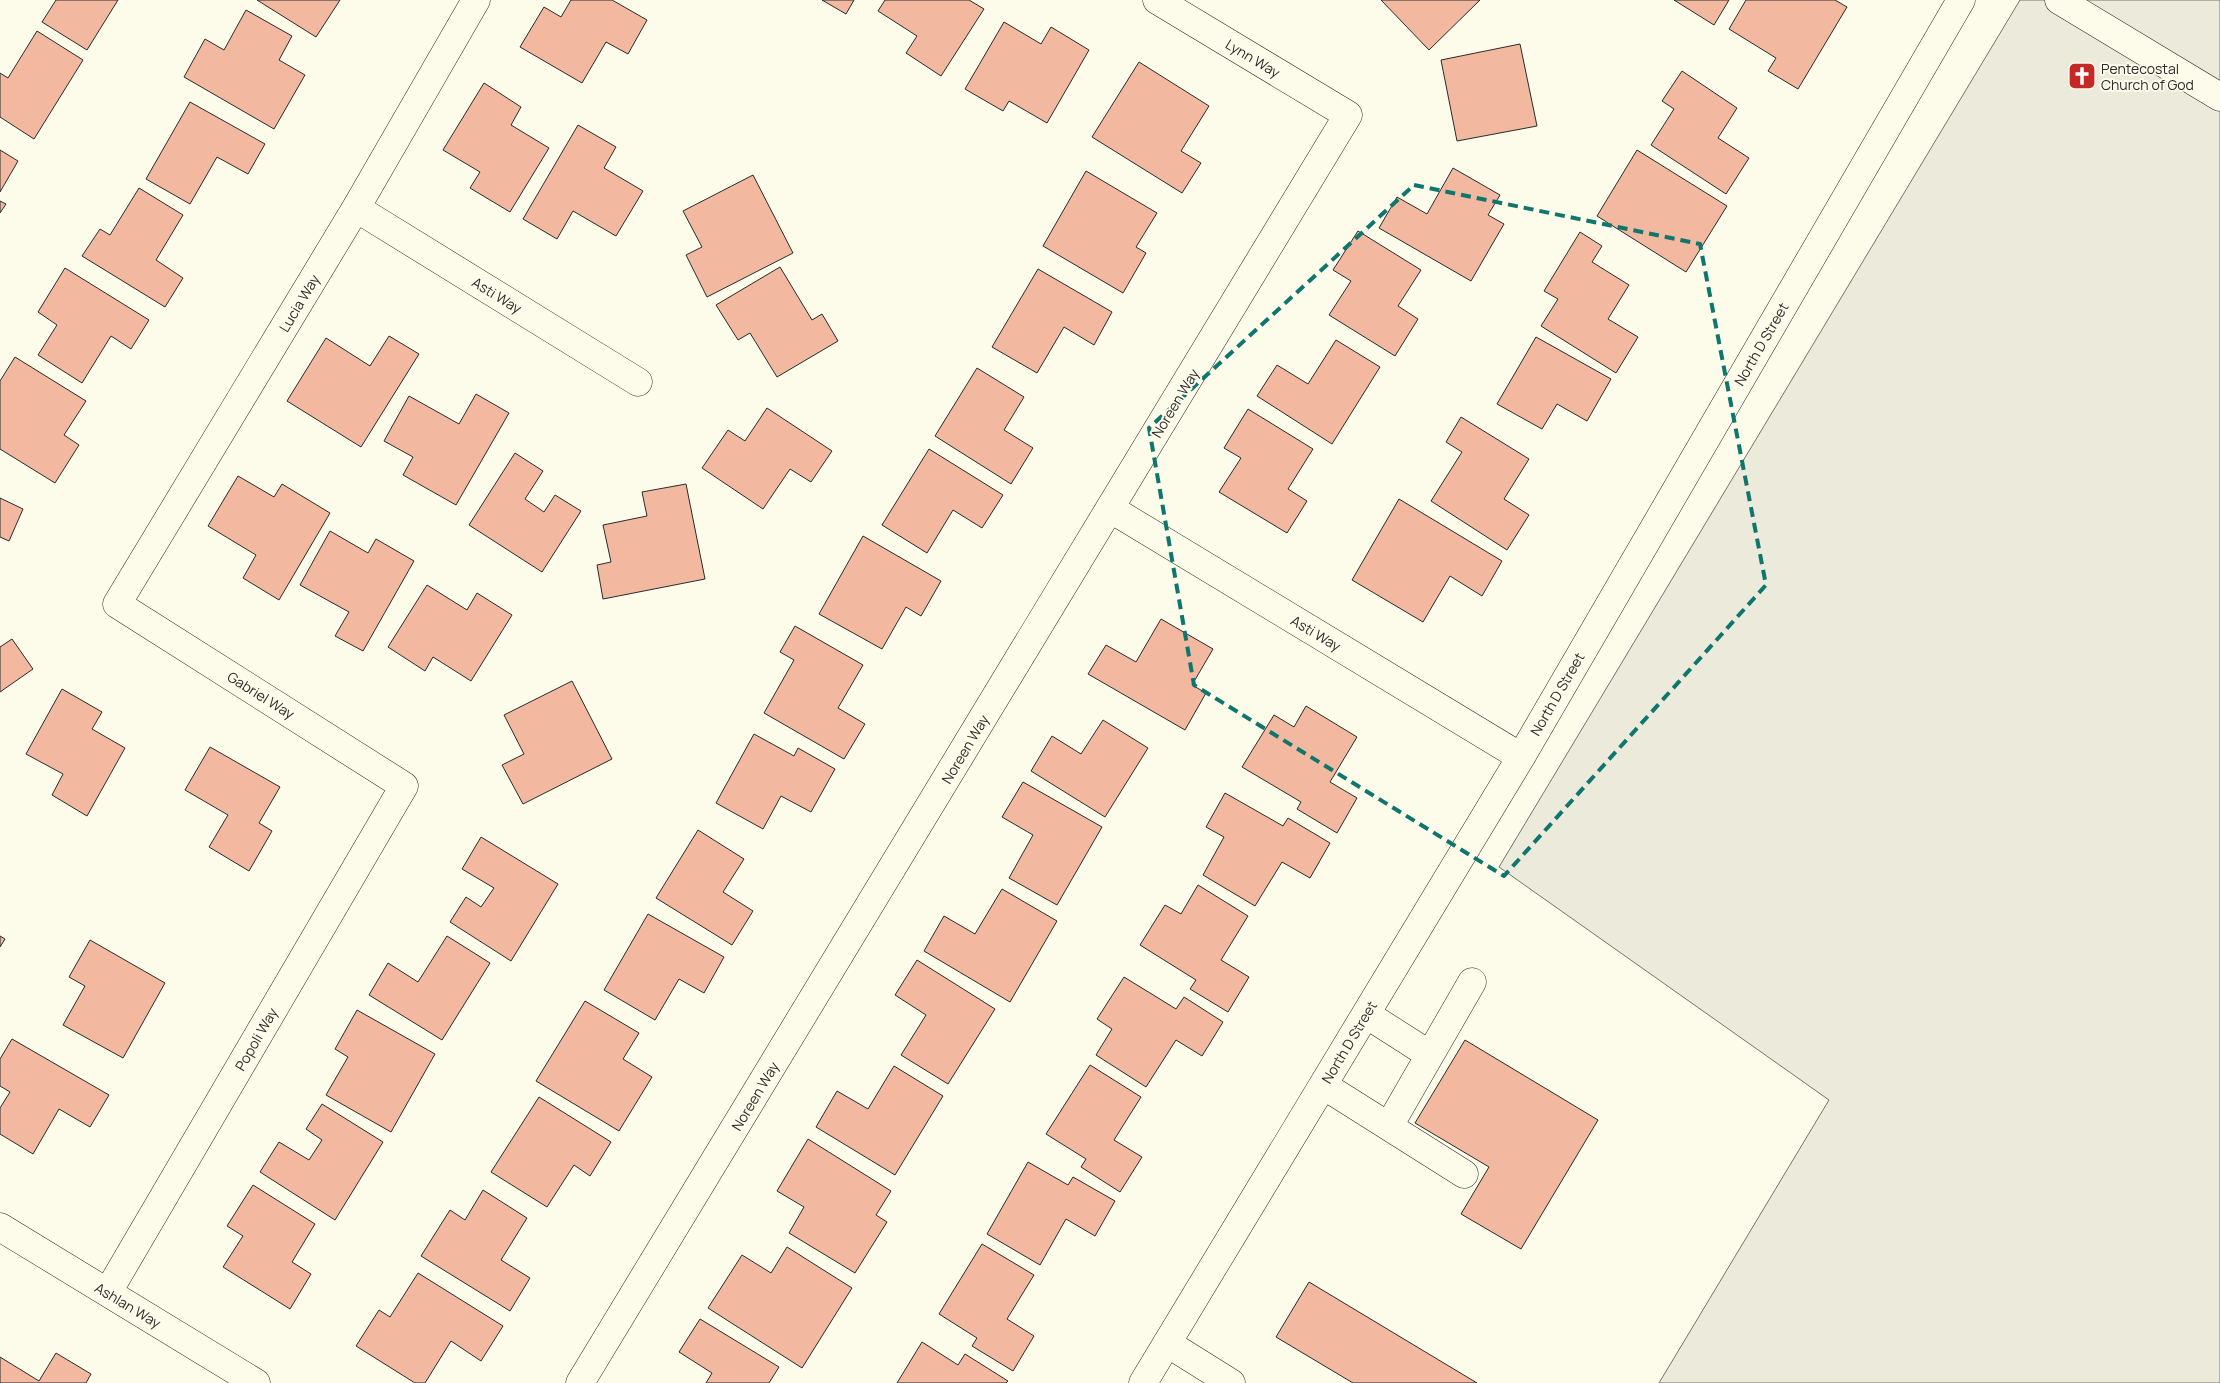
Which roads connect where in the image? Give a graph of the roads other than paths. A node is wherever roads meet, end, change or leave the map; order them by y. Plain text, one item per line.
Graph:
1 (476, 0) edge
2 (1157, 0) edge
3 (1962, 0) edge
4 (2059, 0) edge
5 (2220, 97) edge
6 (1348, 115) joint
7 (356, 208) junction
8 (638, 382) dead end
9 (1111, 509) junction
10 (117, 604) joint
11 (1520, 757) junction
12 (404, 786) joint
13 (1472, 982) dead end
14 (1366, 1014) junction
15 (1430, 1055) junction
16 (1323, 1085) junction
17 (1389, 1126) junction
18 (1464, 1174) dead end
19 (0, 1227) edge
20 (108, 1292) junction
21 (1167, 1343) junction
22 (256, 1383) edge
23 (580, 1383) edge
24 (1143, 1383) edge
25 (1231, 1383) edge

1 - 7 street, Lucia Way
2 - 6 street, Lynn Way
3 - 11 street, North D Street
4 - 5 street
6 - 9 street, Noreen Way
7 - 8 street, Asti Way
7 - 10 street, Lucia Way
9 - 11 street, Asti Way
9 - 23 street, Noreen Way
10 - 12 street, Gabriel Way
11 - 14 street, North D Street
12 - 20 street, Popoli Way
13 - 15 street
14 - 15 street
14 - 16 street, North D Street
15 - 17 street
16 - 17 street
16 - 21 street, North D Street
17 - 18 street
19 - 20 street, Ashlan Way
20 - 22 street, Ashlan Way
21 - 24 street, North D Street
21 - 25 street

